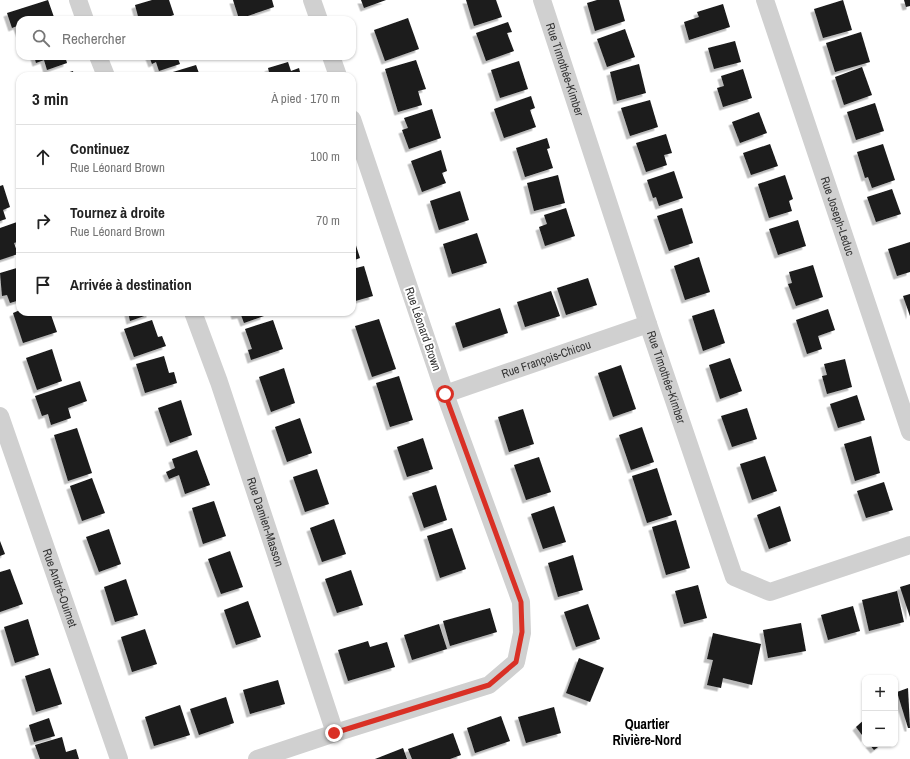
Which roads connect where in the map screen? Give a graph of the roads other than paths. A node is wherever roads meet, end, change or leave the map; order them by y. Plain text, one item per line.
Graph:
1 (78, 0) edge
2 (312, 0) edge
3 (542, 0) edge
4 (765, 0) edge
5 (84, 16) edge
6 (318, 16) edge
7 (100, 60) edge
8 (332, 60) edge
9 (104, 72) edge
10 (337, 72) edge
11 (356, 131) edge
12 (194, 316) edge
13 (648, 324) junction
14 (445, 394) junction
15 (0, 416) edge
16 (910, 432) edge
17 (910, 545) edge
18 (334, 733) junction
19 (119, 759) edge
20 (257, 759) edge

1 - 5 street
2 - 6 street
3 - 13 street, Rue Timothée-Kimber
4 - 16 street, Rue Joseph-Leduc
7 - 9 street
8 - 10 street
11 - 14 street, Rue Léonard Brown
12 - 18 street, Rue Damien-Masson
13 - 14 street, Rue François-Chicou
13 - 17 street, Rue Timothée-Kimber
14 - 18 street, Rue Léonard Brown
15 - 19 street, Rue André-Ouimet
18 - 20 street, Rue Léonard Brown

